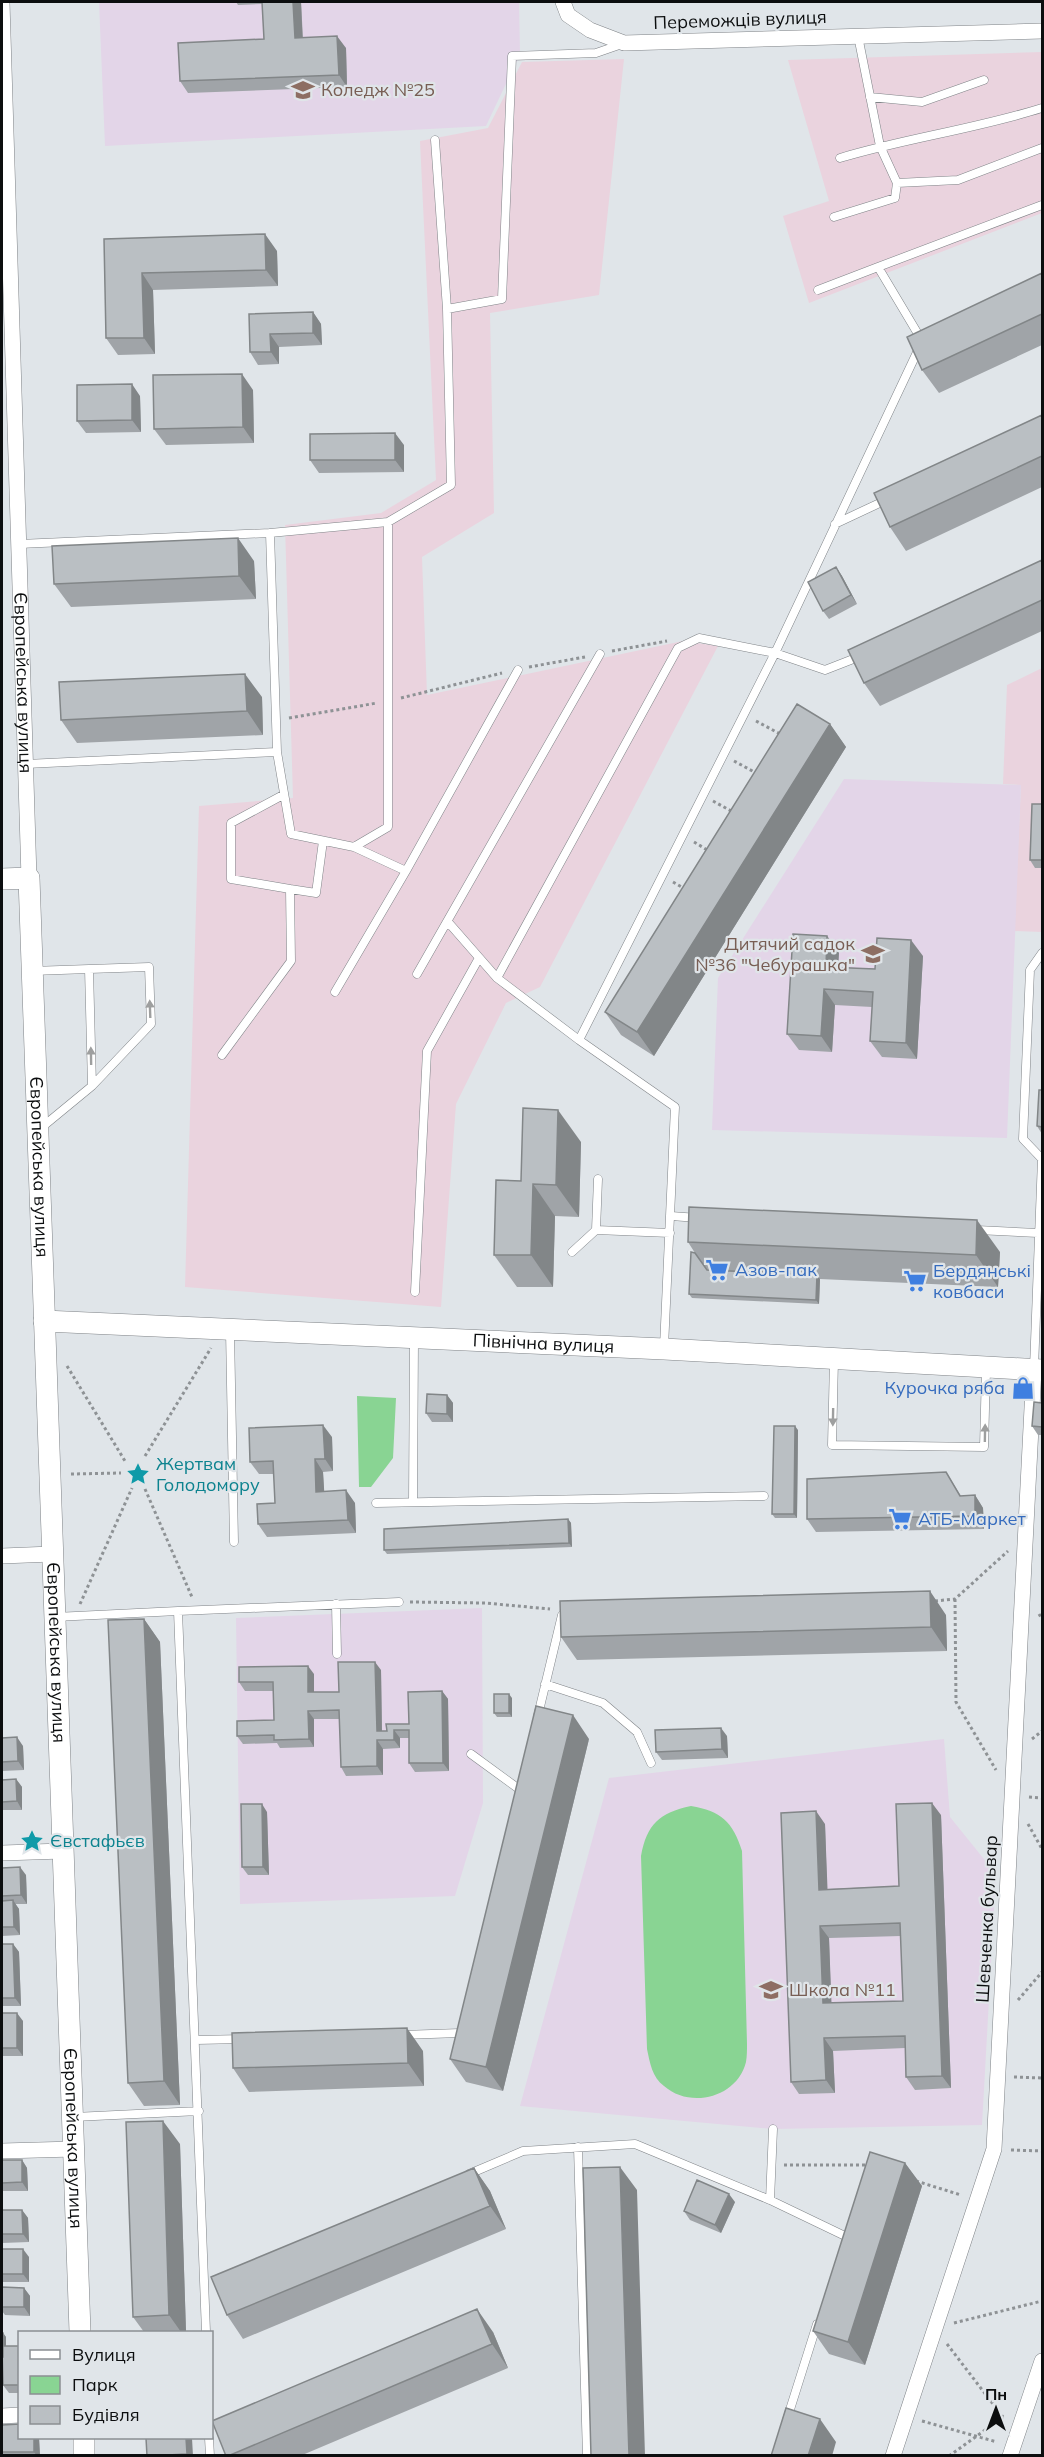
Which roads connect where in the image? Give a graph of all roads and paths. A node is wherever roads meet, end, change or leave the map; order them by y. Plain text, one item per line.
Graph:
1 (563, 2) edge
2 (2, 3) edge
3 (1042, 31) edge
4 (858, 36) junction
5 (624, 43) junction
6 (984, 80) dead end
7 (870, 97) junction
8 (1042, 108) edge
9 (435, 140) dead end
10 (880, 146) junction
11 (1042, 148) edge
12 (840, 158) dead end
13 (897, 183) junction
14 (1042, 205) edge
15 (834, 217) dead end
16 (878, 267) junction
17 (818, 290) dead end
18 (447, 309) junction
19 (893, 496) edge
20 (388, 522) junction
21 (835, 524) junction
22 (270, 533) junction
23 (19, 544) junction
24 (699, 638) junction
25 (775, 653) junction
26 (868, 653) edge
27 (600, 654) junction
28 (518, 669) junction
29 (388, 702) junction
30 (743, 714) junction
31 (276, 720) junction
32 (782, 736) edge
33 (277, 752) junction
34 (723, 755) junction
35 (26, 764) junction
36 (759, 775) edge
37 (283, 795) junction
38 (702, 795) junction
39 (733, 812) edge
40 (682, 836) junction
41 (323, 841) junction
42 (354, 848) junction
43 (710, 851) edge
44 (406, 871) junction
45 (662, 876) junction
46 (29, 878) junction
47 (2, 879) edge
48 (290, 889) junction
49 (688, 891) edge
50 (448, 921) junction
51 (1042, 953) edge
52 (479, 958) junction
53 (89, 969) junction
54 (32, 970) junction
55 (417, 974) dead end
56 (497, 978) junction
57 (335, 992) dead end
58 (579, 1040) junction
59 (222, 1055) dead end
60 (92, 1086) junction
61 (38, 1131) junction
62 (1042, 1159) edge
63 (598, 1179) dead end
64 (670, 1216) junction
65 (704, 1218) edge
66 (596, 1230) junction
67 (965, 1230) edge
68 (670, 1233) junction
69 (1038, 1233) junction
70 (573, 1252) dead end
71 (415, 1292) dead end
72 (44, 1322) junction
73 (230, 1330) junction
74 (414, 1338) junction
75 (213, 1345) dead end
76 (664, 1349) junction
77 (834, 1358) junction
78 (67, 1366) dead end
79 (986, 1366) junction
80 (1038, 1369) edge
81 (145, 1456) dead end
82 (125, 1461) dead end
83 (121, 1473) dead end
84 (71, 1474) dead end
85 (132, 1488) dead end
86 (145, 1489) dead end
87 (764, 1496) dead end
88 (413, 1502) junction
89 (376, 1503) dead end
90 (1026, 1534) junction
91 (234, 1542) dead end
92 (52, 1554) junction
93 (2, 1556) edge
94 (955, 1599) junction
95 (933, 1601) edge
96 (399, 1602) joint
97 (336, 1604) junction
98 (198, 1610) junction
99 (564, 1610) junction
100 (575, 1610) edge
101 (178, 1611) junction
102 (1039, 1614) dead end
103 (64, 1617) junction
104 (1042, 1619) edge
105 (337, 1654) dead end
106 (545, 1684) junction
107 (535, 1726) edge
108 (471, 1754) dead end
109 (651, 1763) dead end
110 (522, 1780) edge
111 (524, 1792) junction
112 (1012, 1797) junction
113 (516, 1802) edge
114 (63, 1851) junction
115 (2, 1853) edge
116 (1042, 1972) edge
117 (1001, 2020) junction
118 (462, 2022) edge
119 (460, 2033) junction
120 (390, 2035) edge
121 (249, 2039) edge
122 (196, 2040) junction
123 (457, 2044) edge
124 (998, 2076) junction
125 (1042, 2078) edge
126 (199, 2112) junction
127 (72, 2117) junction
128 (773, 2129) dead end
129 (578, 2147) junction
130 (74, 2149) junction
131 (994, 2149) junction
132 (2, 2151) edge
133 (1042, 2151) edge
134 (772, 2165) junction
135 (868, 2166) edge
136 (459, 2178) edge
137 (912, 2179) dead end
138 (770, 2200) junction
139 (978, 2200) junction
140 (849, 2225) edge
141 (845, 2236) junction
142 (842, 2247) edge
143 (213, 2280) edge
144 (205, 2284) junction
145 (1042, 2301) edge
146 (820, 2314) edge
147 (935, 2328) junction
148 (80, 2331) edge
149 (206, 2331) edge
150 (1042, 2361) edge
151 (1030, 2398) junction
152 (18, 2415) edge
153 (2, 2416) edge
154 (906, 2416) junction
155 (1003, 2418) junction
156 (785, 2425) edge
157 (976, 2436) junction
158 (84, 2439) edge
159 (209, 2439) edge
160 (1012, 2451) edge
161 (84, 2456) edge
162 (210, 2456) edge
163 (587, 2456) edge
164 (893, 2456) edge
165 (949, 2456) edge

1 - 5 street, Переможців вулиця
2 - 23 street, Європейська вулиця
3 - 4 street, Переможців вулиця
4 - 5 street, Переможців вулиця
4 - 7 lane
5 - 18 lane
6 - 7 lane
7 - 10 lane
8 - 10 lane
9 - 18 lane
10 - 12 lane
10 - 13 lane
11 - 13 lane
13 - 15 lane
14 - 16 lane
16 - 17 lane
16 - 21 lane
18 - 20 lane
19 - 21 lane
20 - 22 lane
20 - 29 lane
21 - 25 lane
22 - 23 lane
22 - 31 lane
23 - 35 street, Європейська вулиця
24 - 25 lane
24 - 27 path
24 - 56 lane
25 - 26 lane
25 - 30 lane
27 - 28 path
27 - 50 lane
28 - 29 path
28 - 44 lane
29 - 31 path
29 - 42 lane
30 - 32 path
30 - 34 lane
31 - 33 lane
33 - 35 lane
33 - 37 lane
34 - 36 path
34 - 38 lane
35 - 46 street, Європейська вулиця
37 - 41 lane
37 - 48 lane
38 - 39 path
38 - 40 lane
40 - 43 path
40 - 45 lane
41 - 42 lane
41 - 48 lane
42 - 44 lane
44 - 57 lane
45 - 49 path
45 - 58 lane
46 - 47 street
46 - 54 street, Європейська вулиця
48 - 59 lane
50 - 52 lane
50 - 55 lane
51 - 62 lane
52 - 56 lane
52 - 71 lane
53 - 54 lane
60 -> 53 lane
60 -> 53 lane
54 - 61 street, Європейська вулиця
56 - 58 lane
58 - 64 lane
60 - 61 lane
61 - 72 street, Європейська вулиця
62 - 69 lane
63 - 66 lane
64 - 65 lane
64 - 68 lane
66 - 68 lane
66 - 70 lane
67 - 69 lane
68 - 76 lane
69 - 80 lane
72 - 73 street, Північна вулиця
72 - 92 street, Європейська вулиця
73 - 74 street, Північна вулиця
73 - 91 lane
74 - 76 street, Північна вулиця
74 - 88 lane
75 - 81 path
76 - 77 street, Північна вулиця
77 - 79 street, Північна вулиця
77 -> 79 lane
78 - 82 path
79 - 80 street, Північна вулиця
80 - 90 street, Шевченка бульвар
83 - 84 path
85 - 103 path
86 - 98 path
87 - 88 lane
88 - 89 lane
90 - 94 path
90 - 112 street, Шевченка бульвар
92 - 93 street
92 - 103 street, Європейська вулиця
94 - 95 path
94 - 112 path
96 - 97 lane
96 - 99 path
97 - 98 lane
97 - 105 lane
98 - 101 lane
99 - 100 lane
99 - 106 lane
101 - 103 lane
101 - 122 lane
102 - 104 path
103 - 114 street, Європейська вулиця
106 - 107 lane
106 - 109 lane
108 - 111 lane
110 - 111 lane
111 - 113 lane
112 - 117 street, Шевченка бульвар
114 - 115 street
114 - 127 street, Європейська вулиця
116 - 117 path
117 - 124 street, Шевченка бульвар
118 - 119 lane
119 - 120 lane
119 - 123 lane
121 - 122 lane
122 - 126 lane
124 - 125 path
124 - 131 street, Шевченка бульвар
126 - 127 lane
126 - 144 lane
127 - 130 street, Європейська вулиця
128 - 134 lane
129 - 136 lane
129 - 138 lane
129 - 163 lane
130 - 132 street
130 - 148 street, Європейська вулиця
131 - 133 path
131 - 139 street, Шевченка бульвар
134 - 135 path
134 - 138 lane
137 - 139 path
138 - 141 lane
139 - 147 street, Шевченка бульвар
140 - 141 lane
141 - 142 lane
143 - 144 lane
144 - 149 lane
145 - 147 path
146 - 156 lane
147 - 154 street, Шевченка бульвар
147 - 155 path
150 - 151 street
151 - 155 path
151 - 160 street
152 - 153 street
154 - 157 path
154 - 164 street, Шевченка бульвар
155 - 157 path
157 - 160 path
157 - 165 path
158 - 161 street
159 - 162 lane

